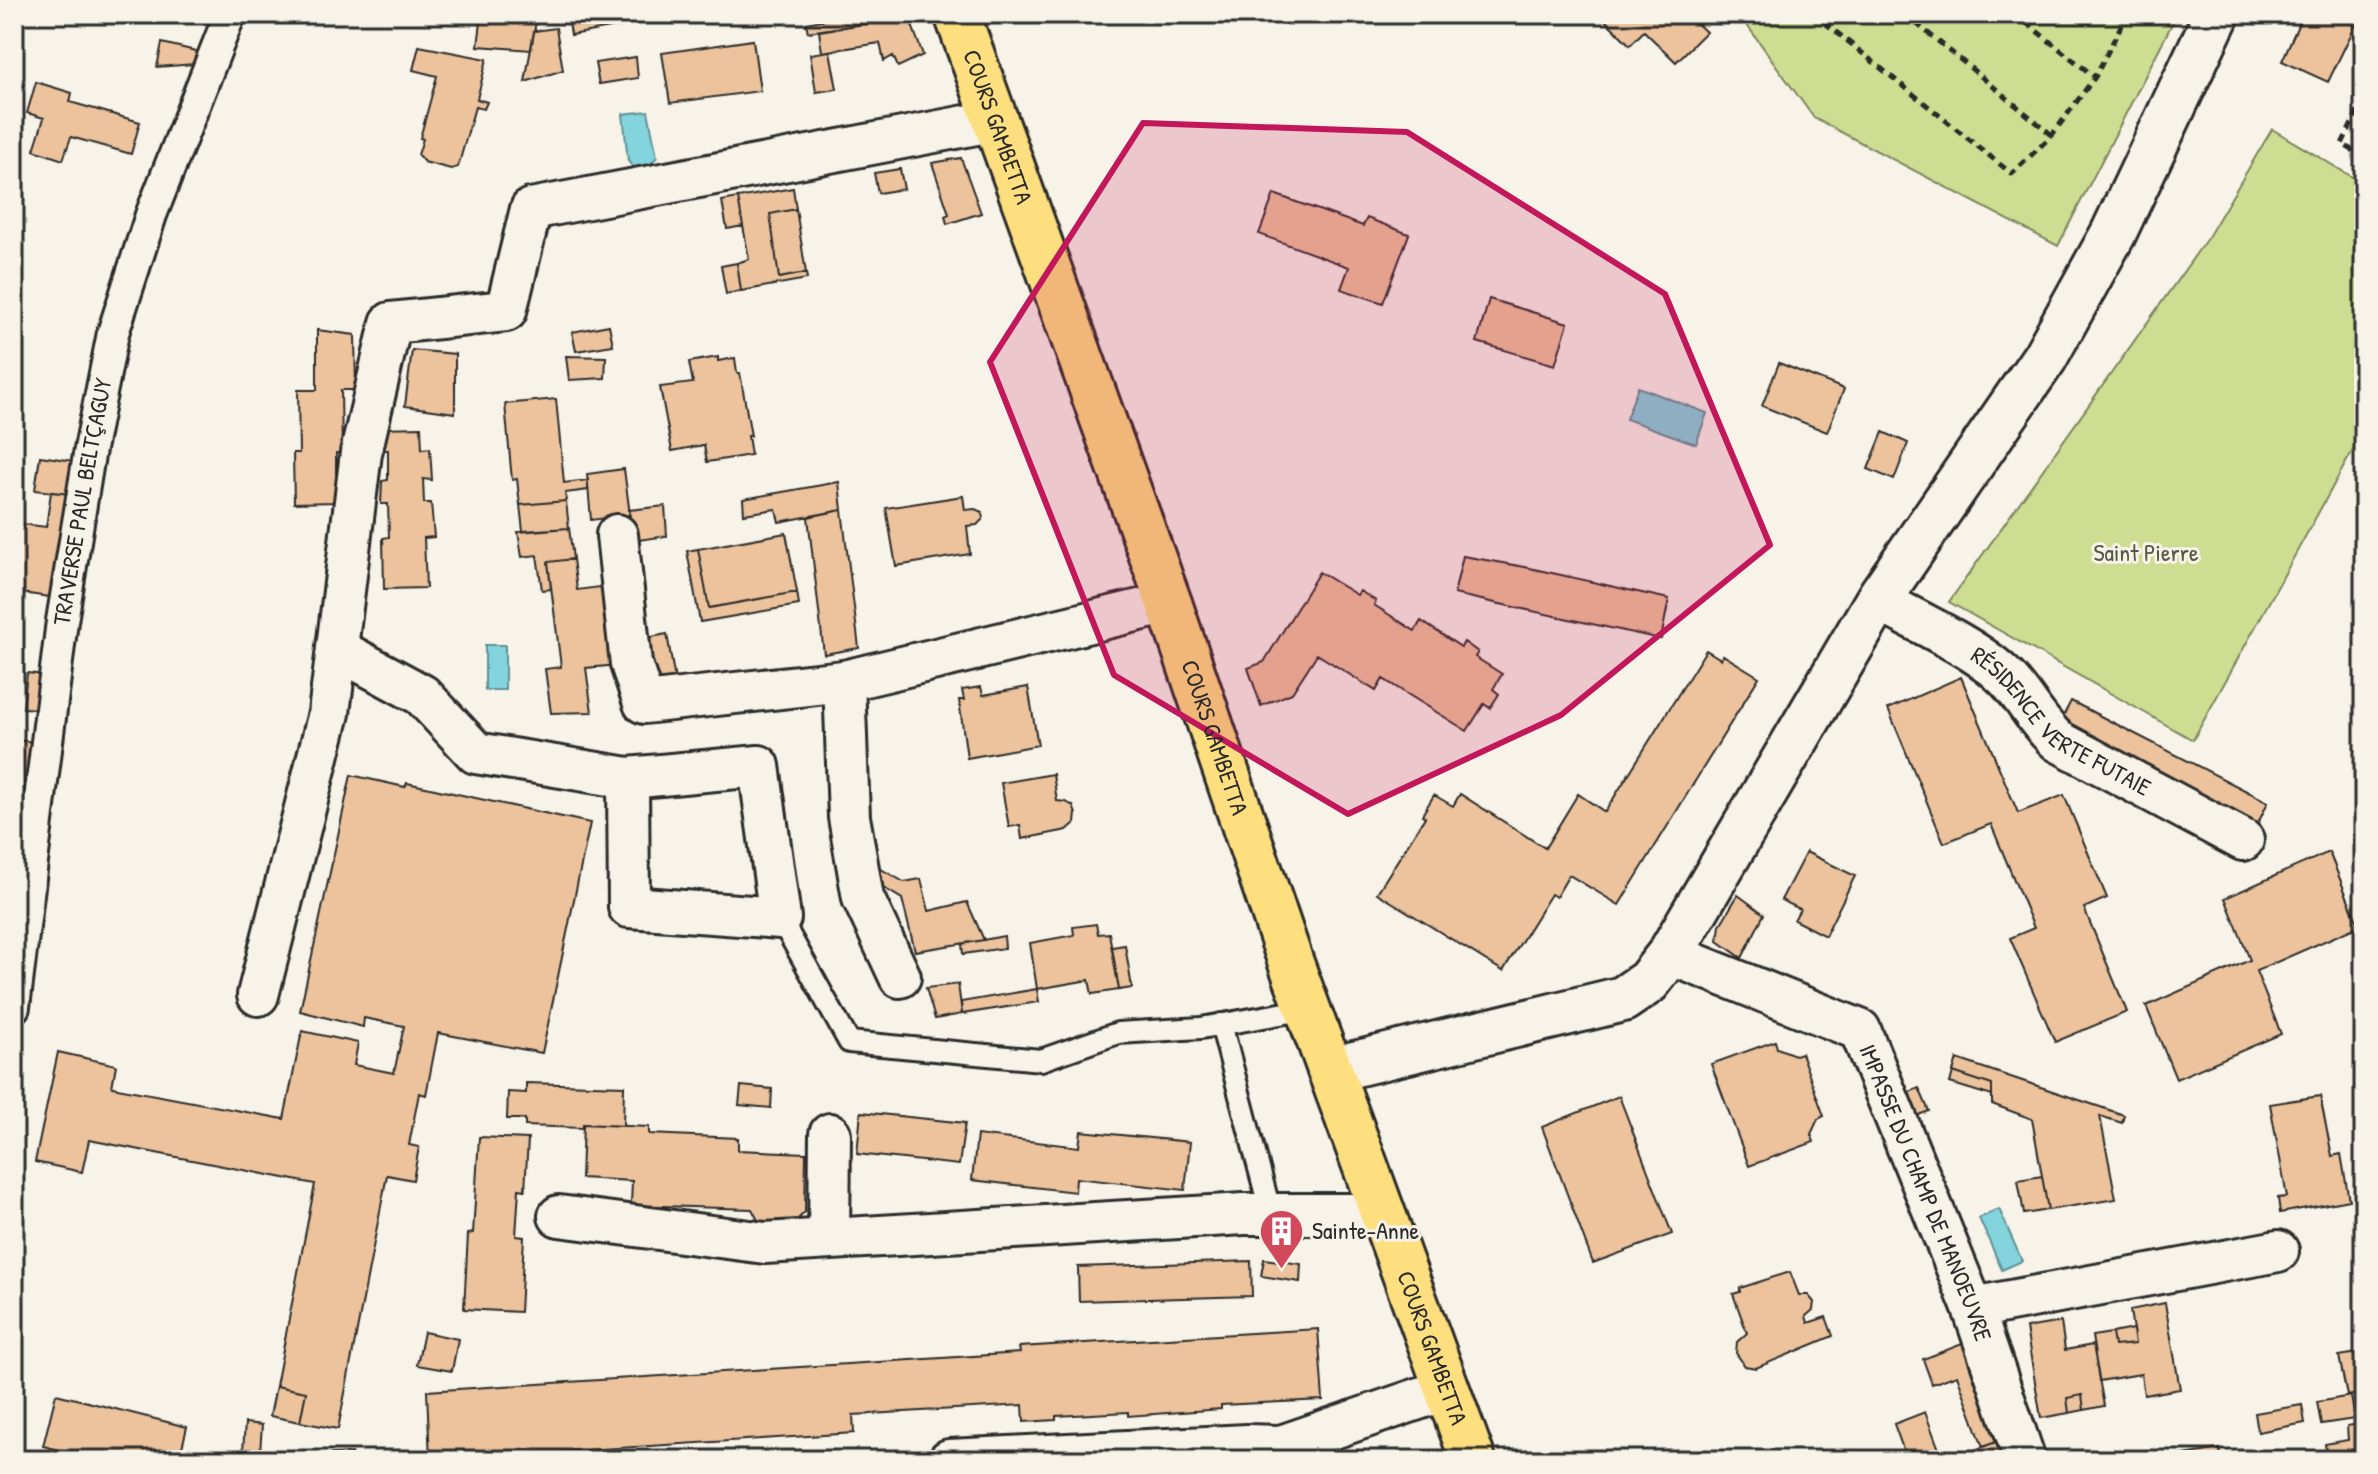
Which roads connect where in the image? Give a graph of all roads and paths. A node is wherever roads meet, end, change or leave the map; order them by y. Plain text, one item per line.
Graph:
1 (230, 14) edge
2 (957, 14) edge
3 (1814, 14) edge
4 (1905, 14) edge
5 (2015, 14) edge
6 (2127, 14) edge
7 (2217, 14) edge
8 (2095, 77) junction
9 (2358, 111) dead end
10 (997, 120) junction
11 (2052, 135) junction
12 (2364, 157) edge
13 (617, 535) dead end
14 (1878, 600) junction
15 (1169, 603) junction
16 (337, 649) junction
17 (844, 681) junction
18 (628, 778) junction
19 (2243, 840) dead end
20 (780, 918) junction
21 (1670, 954) junction
22 (900, 977) dead end
23 (258, 995) dead end
24 (14, 1007) edge
25 (1308, 1009) junction
26 (1221, 1024) junction
27 (1330, 1070) junction
28 (830, 1134) dead end
29 (1271, 1214) junction
30 (1382, 1214) junction
31 (559, 1216) dead end
32 (829, 1239) junction
33 (2278, 1251) dead end
34 (1973, 1308) junction
35 (1447, 1389) junction
36 (1278, 1453) edge
37 (949, 1460) edge
38 (1473, 1460) edge
39 (2025, 1460) edge

1 - 24 street, TRAVERSE PAUL BELTÇAGUY
2 - 10 main road, COURS GAMBETTA
3 - 11 path
4 - 11 path
5 - 8 path
6 - 8 path
7 - 14 main road
8 - 11 path
9 - 12 path
10 - 15 main road, COURS GAMBETTA
10 - 16 street
13 - 17 street
14 - 19 street, RÉSIDENCE VERTE FUTAIE
14 - 21 main road
15 - 17 street
15 - 25 main road, COURS GAMBETTA
16 - 18 street
16 - 23 street
17 - 22 street
18 - 20 street
18 - 20 street
20 - 26 lane
21 - 27 main road
21 - 34 street, IMPASSE DU CHAMP DE MANOEUVRE
25 - 26 lane
25 - 27 main road, COURS GAMBETTA
26 - 29 lane
27 - 30 main road, COURS GAMBETTA
28 - 32 street
29 - 30 street
29 - 32 street
30 - 35 main road, COURS GAMBETTA
31 - 32 street
33 - 34 street
34 - 39 street, IMPASSE DU CHAMP DE MANOEUVRE
35 - 36 street
35 - 38 main road, COURS GAMBETTA
36 - 37 street

